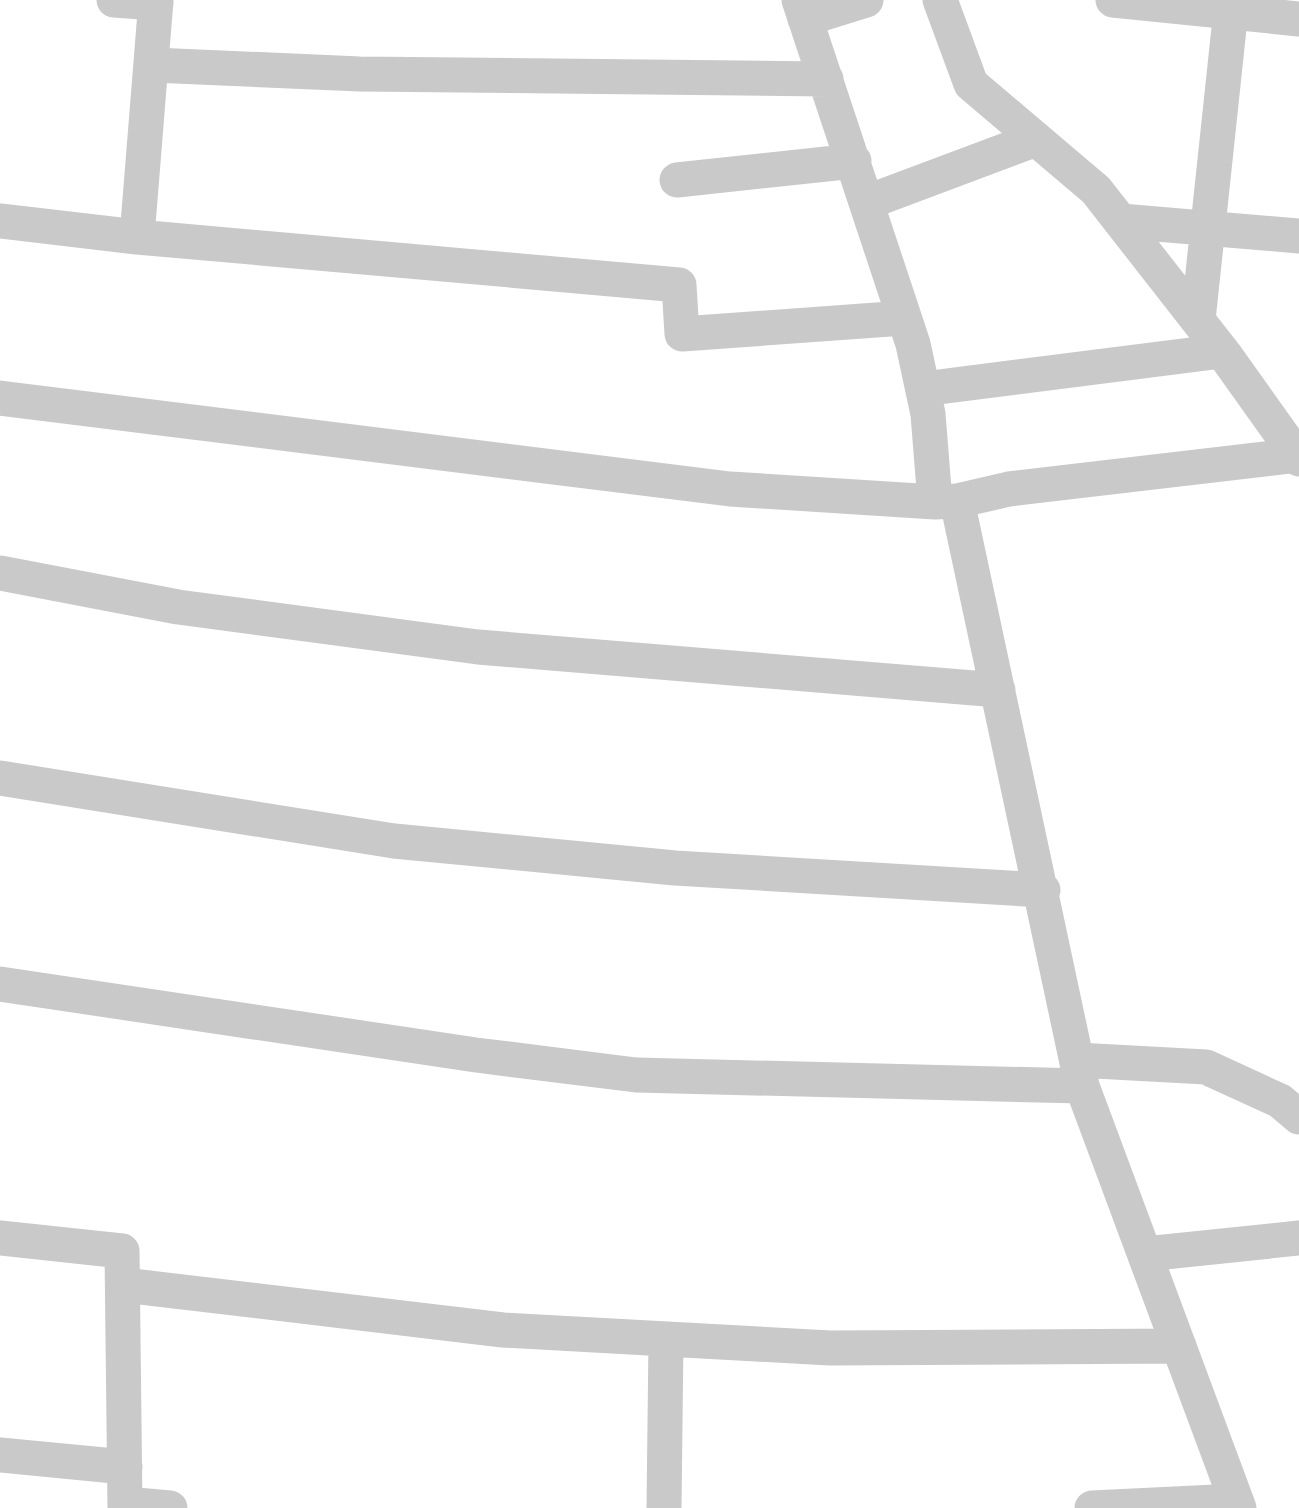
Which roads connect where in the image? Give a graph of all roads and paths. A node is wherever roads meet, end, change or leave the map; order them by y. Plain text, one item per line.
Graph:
1 (114, 0) edge
2 (866, 0) edge
3 (940, 0) edge
4 (1113, 0) edge
5 (156, 1) edge
6 (1231, 7) edge
7 (802, 9) edge
8 (1299, 19) edge
9 (153, 65) junction
10 (826, 79) junction
11 (1036, 139) junction
12 (854, 161) junction
13 (677, 180) dead end
14 (868, 202) junction
15 (0, 221) edge
16 (1121, 221) junction
17 (1208, 230) junction
18 (1299, 236) edge
19 (137, 237) junction
20 (904, 318) junction
21 (1198, 320) junction
22 (1222, 351) junction
23 (923, 389) junction
24 (0, 398) edge
25 (1298, 457) edge
26 (946, 501) junction
27 (0, 573) edge
28 (998, 690) junction
29 (0, 778) edge
30 (1043, 890) junction
31 (0, 984) edge
32 (1080, 1073) junction
33 (1299, 1117) edge
34 (0, 1238) edge
35 (1299, 1238) edge
36 (1145, 1254) junction
37 (124, 1284) junction
38 (666, 1339) junction
39 (1179, 1346) junction
40 (0, 1455) edge
41 (125, 1467) junction
42 (1237, 1504) edge
43 (125, 1506) edge
44 (170, 1508) edge
45 (664, 1508) edge
46 (1092, 1508) edge

1 - 5 street
2 - 7 street
3 - 11 street
4 - 6 street
5 - 9 street
6 - 8 street
6 - 17 street
7 - 10 street
9 - 10 street
9 - 19 street
10 - 12 street
11 - 14 street
11 - 16 street
12 - 13 street
12 - 14 street
14 - 20 street
15 - 19 street
16 - 17 street
16 - 21 street
17 - 18 street
17 - 21 street
19 - 20 street
20 - 23 street
21 - 22 street
22 - 23 street
22 - 25 street
23 - 26 street
24 - 26 street
25 - 26 street
26 - 28 street
27 - 28 street
28 - 30 street
29 - 30 street
30 - 32 street
31 - 32 street
32 - 33 street
32 - 36 street
34 - 37 street
35 - 36 street
36 - 39 street
37 - 38 street
37 - 41 street
38 - 39 street
38 - 45 street
39 - 42 street
40 - 41 street
41 - 43 street
42 - 46 street
43 - 44 street

